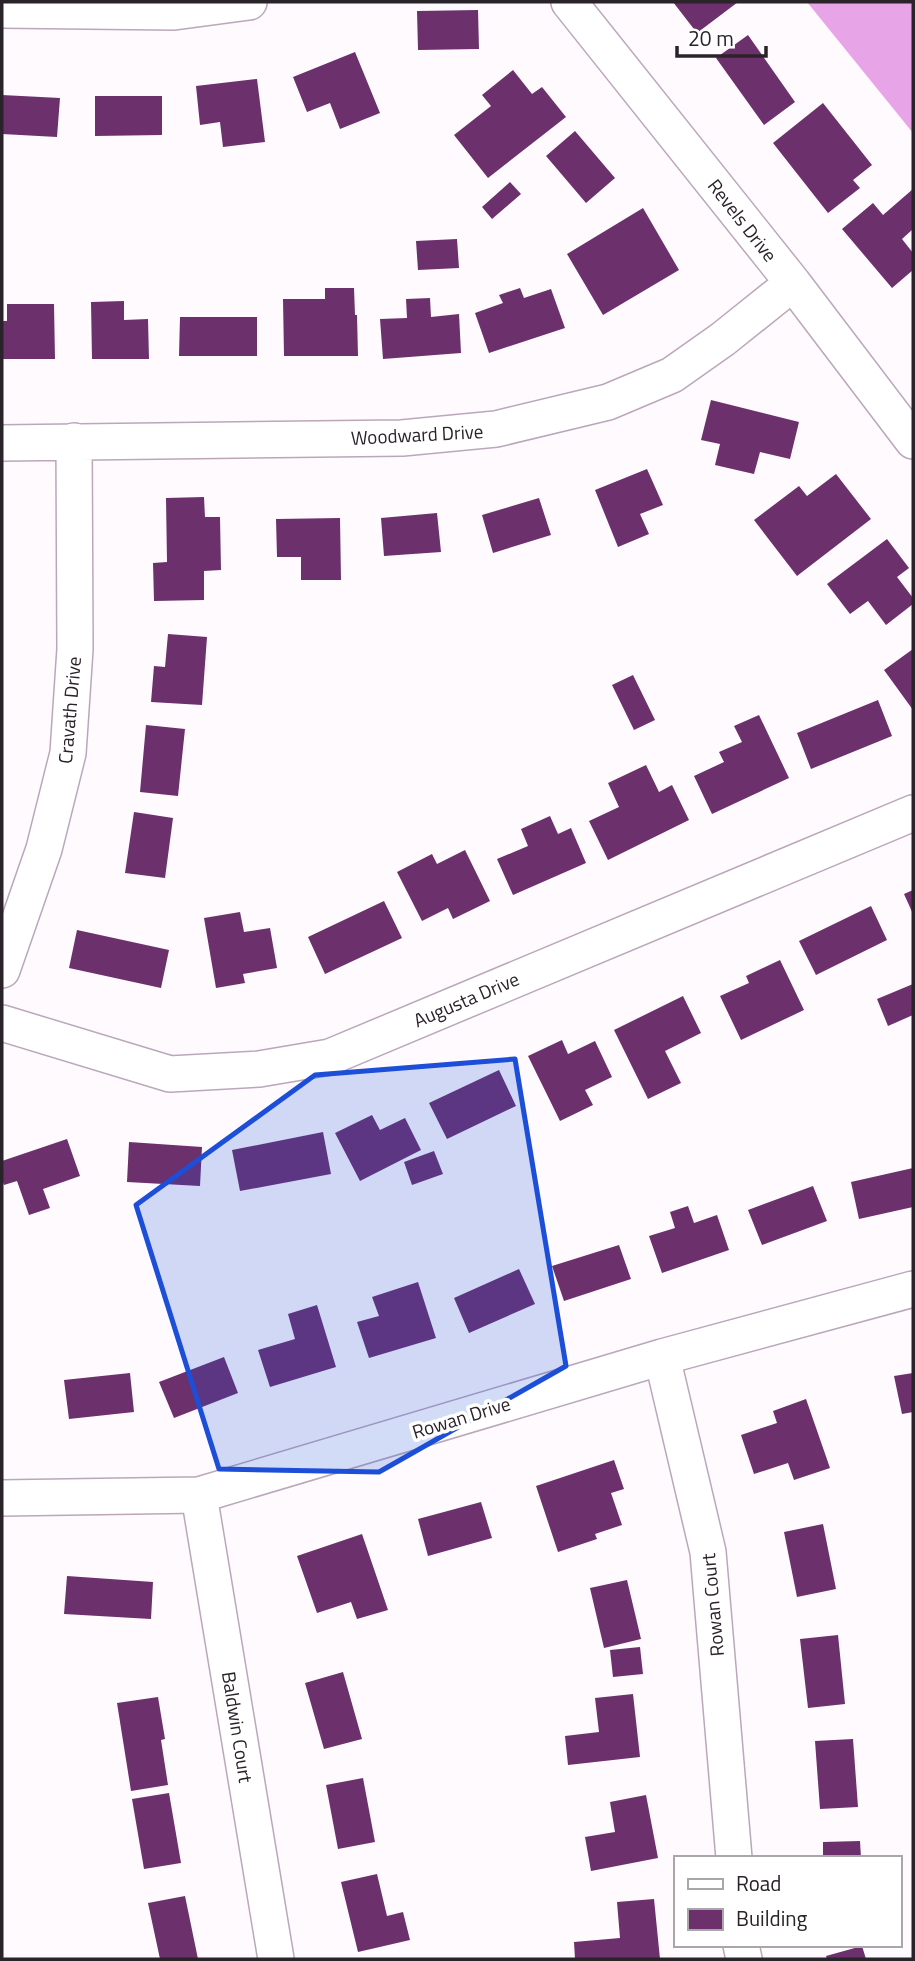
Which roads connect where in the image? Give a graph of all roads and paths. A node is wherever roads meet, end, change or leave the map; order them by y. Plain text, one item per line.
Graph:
1 (249, 2) edge
2 (569, 2) edge
3 (2, 10) edge
4 (793, 283) junction
5 (74, 441) junction
6 (913, 441) edge
7 (2, 443) edge
8 (913, 813) edge
9 (2, 970) edge
10 (2, 1023) edge
11 (913, 1289) edge
12 (662, 1357) junction
13 (200, 1495) junction
14 (2, 1498) edge
15 (734, 1856) edge
16 (276, 1959) edge

1 - 3 street
2 - 4 street, Revels Drive
4 - 5 street, Woodward Drive
4 - 6 street, Revels Drive
5 - 7 street, Woodward Drive
5 - 9 street, Cravath Drive
8 - 10 street, Augusta Drive
11 - 12 street, Rowan Drive
12 - 13 street, Rowan Drive
12 - 15 street, Rowan Court
13 - 14 street, Rowan Drive
13 - 16 street, Baldwin Court

